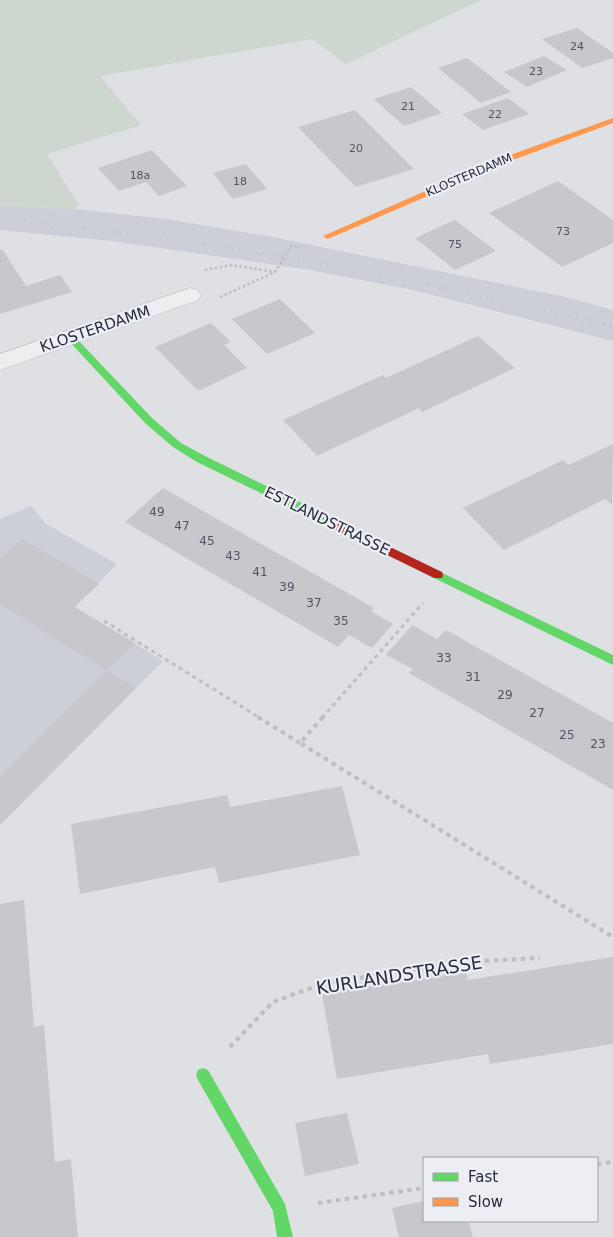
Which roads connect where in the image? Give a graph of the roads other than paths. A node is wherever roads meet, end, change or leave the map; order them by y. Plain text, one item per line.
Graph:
1 (613, 120) edge
2 (327, 236) dead end
3 (190, 295) dead end
4 (70, 338) junction
5 (0, 362) edge
6 (613, 660) edge
7 (204, 1075) road end
8 (285, 1237) edge

1 - 2 street, KLOSTERDAMM
3 - 4 street, KLOSTERDAMM
4 - 5 street, KLOSTERDAMM
4 - 6 street, ESTLANDSTRASSE
7 - 8 street

